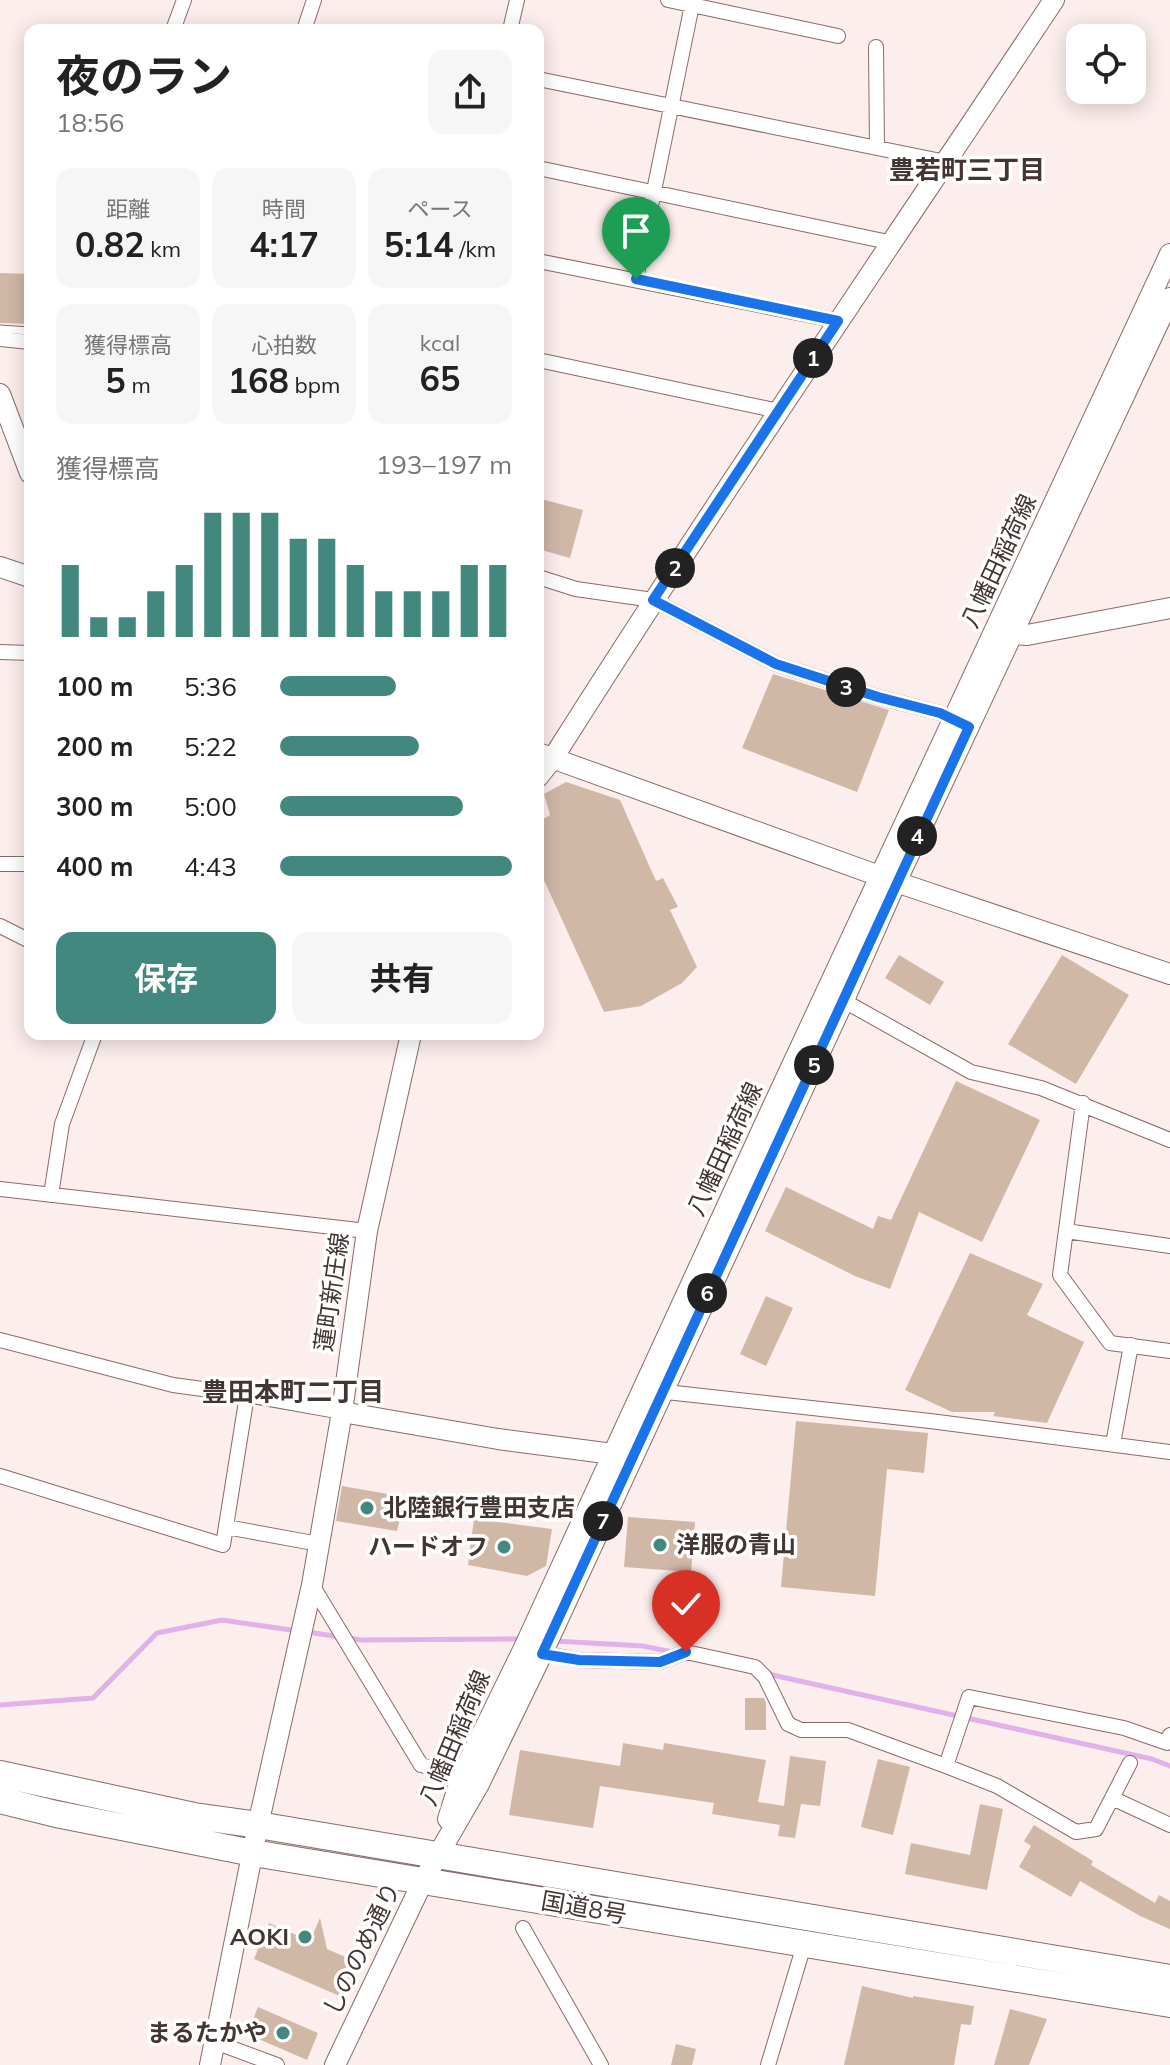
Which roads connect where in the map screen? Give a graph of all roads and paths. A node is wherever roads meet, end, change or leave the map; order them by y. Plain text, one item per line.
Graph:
1 (184, 0) edge
2 (314, 0) edge
3 (517, 0) edge
4 (668, 0) edge
5 (1054, 0) edge
6 (693, 2) edge
7 (175, 24) edge
8 (306, 24) edge
9 (511, 24) edge
10 (838, 36) dead end
11 (876, 47) dead end
12 (544, 80) edge
13 (672, 105) junction
14 (877, 148) junction
15 (946, 162) junction
16 (544, 169) edge
17 (652, 193) junction
18 (893, 243) junction
19 (1170, 254) edge
20 (544, 262) edge
21 (636, 279) junction
22 (1170, 298) edge
23 (838, 321) junction
24 (0, 329) edge
25 (24, 331) edge
26 (0, 339) edge
27 (24, 341) edge
28 (544, 361) edge
29 (0, 394) edge
30 (779, 411) junction
31 (24, 457) edge
32 (0, 567) edge
33 (24, 575) edge
34 (544, 579) edge
35 (653, 600) junction
36 (1170, 608) edge
37 (1004, 634) junction
38 (0, 652) edge
39 (24, 653) edge
40 (962, 723) junction
41 (546, 755) edge
42 (0, 864) edge
43 (24, 864) edge
44 (887, 879) junction
45 (0, 926) edge
46 (24, 938) edge
47 (1170, 974) edge
48 (835, 996) junction
49 (93, 1040) edge
50 (410, 1040) edge
51 (1083, 1103) junction
52 (1170, 1140) edge
53 (0, 1189) edge
54 (51, 1195) junction
55 (367, 1231) junction
56 (1066, 1231) junction
57 (1170, 1246) edge
58 (0, 1340) edge
59 (1131, 1345) junction
60 (1170, 1351) edge
61 (653, 1389) junction
62 (247, 1395) junction
63 (342, 1412) junction
64 (1113, 1444) junction
65 (1170, 1452) edge
66 (622, 1458) junction
67 (0, 1476) edge
68 (226, 1527) junction
69 (319, 1544) junction
70 (312, 1585) junction
71 (532, 1652) junction
72 (1170, 1735) edge
73 (1130, 1763) dead end
74 (946, 1766) junction
75 (0, 1774) edge
76 (462, 1775) junction
77 (1112, 1798) junction
78 (0, 1800) edge
79 (258, 1825) junction
80 (1170, 1825) edge
81 (253, 1853) junction
82 (436, 1856) junction
83 (423, 1881) junction
84 (523, 1928) dead end
85 (804, 1945) junction
86 (1170, 1978) edge
87 (1170, 2004) edge
88 (215, 2042) junction
89 (210, 2065) edge
90 (277, 2065) edge
91 (335, 2065) edge
92 (601, 2065) edge
93 (768, 2065) edge

1 - 7 street
2 - 8 street
3 - 9 street
4 - 6 street
5 - 15 main road
6 - 10 street
6 - 13 street
11 - 14 street
12 - 13 street
13 - 14 street
13 - 17 street
14 - 15 street
15 - 18 main road
16 - 17 street
17 - 18 street
17 - 21 street
18 - 23 main road
19 - 37 main road, 八幡田稲荷線
20 - 21 street
21 - 23 street
22 - 37 main road, 八幡田稲荷線
23 - 30 main road
24 - 25 lane
26 - 27 street
28 - 30 street
29 - 31 main road
30 - 35 main road
32 - 33 main road
34 - 35 street
35 - 40 street
35 - 41 main road
36 - 37 main road
37 - 40 main road, 八幡田稲荷線
38 - 39 street
40 - 44 main road, 八幡田稲荷線
41 - 44 main road
42 - 43 street
44 - 47 main road
44 - 48 main road, 八幡田稲荷線
45 - 46 street
48 - 51 street
48 - 61 main road, 八幡田稲荷線
49 - 54 street
50 - 55 main road, 蓮町新庄線
51 - 52 street
51 - 56 street
53 - 54 street
54 - 55 street
55 - 63 main road, 蓮町新庄線
56 - 57 street
56 - 59 street
58 - 62 street
59 - 60 street
59 - 64 street
61 - 64 street
61 - 66 main road, 八幡田稲荷線
62 - 63 street
62 - 68 street
63 - 66 main road
63 - 69 main road, 蓮町新庄線
64 - 65 street
66 - 71 main road, 八幡田稲荷線
67 - 68 street
68 - 69 street
69 - 70 main road, 蓮町新庄線
70 - 76 street
70 - 79 main road, 蓮町新庄線
71 - 74 street
71 - 76 main road, 八幡田稲荷線
71 - 82 main road, 八幡田稲荷線
72 - 74 street
73 - 77 street
74 - 77 street
75 - 79 highway, 国道8号
76 - 82 main road, 八幡田稲荷線
77 - 80 street
78 - 81 highway, 国道8号
79 - 81 main road, 蓮町新庄線
79 - 82 highway, 国道8号
81 - 83 highway, 国道8号
81 - 88 main road, 蓮町新庄線
82 - 83 main road, しののめ通り
82 - 86 highway, 国道8号
83 - 85 highway, 国道8号
83 - 91 main road, しののめ通り
84 - 92 street
85 - 87 highway, 国道8号
85 - 93 street
88 - 89 main road, 蓮町新庄線
88 - 90 street

